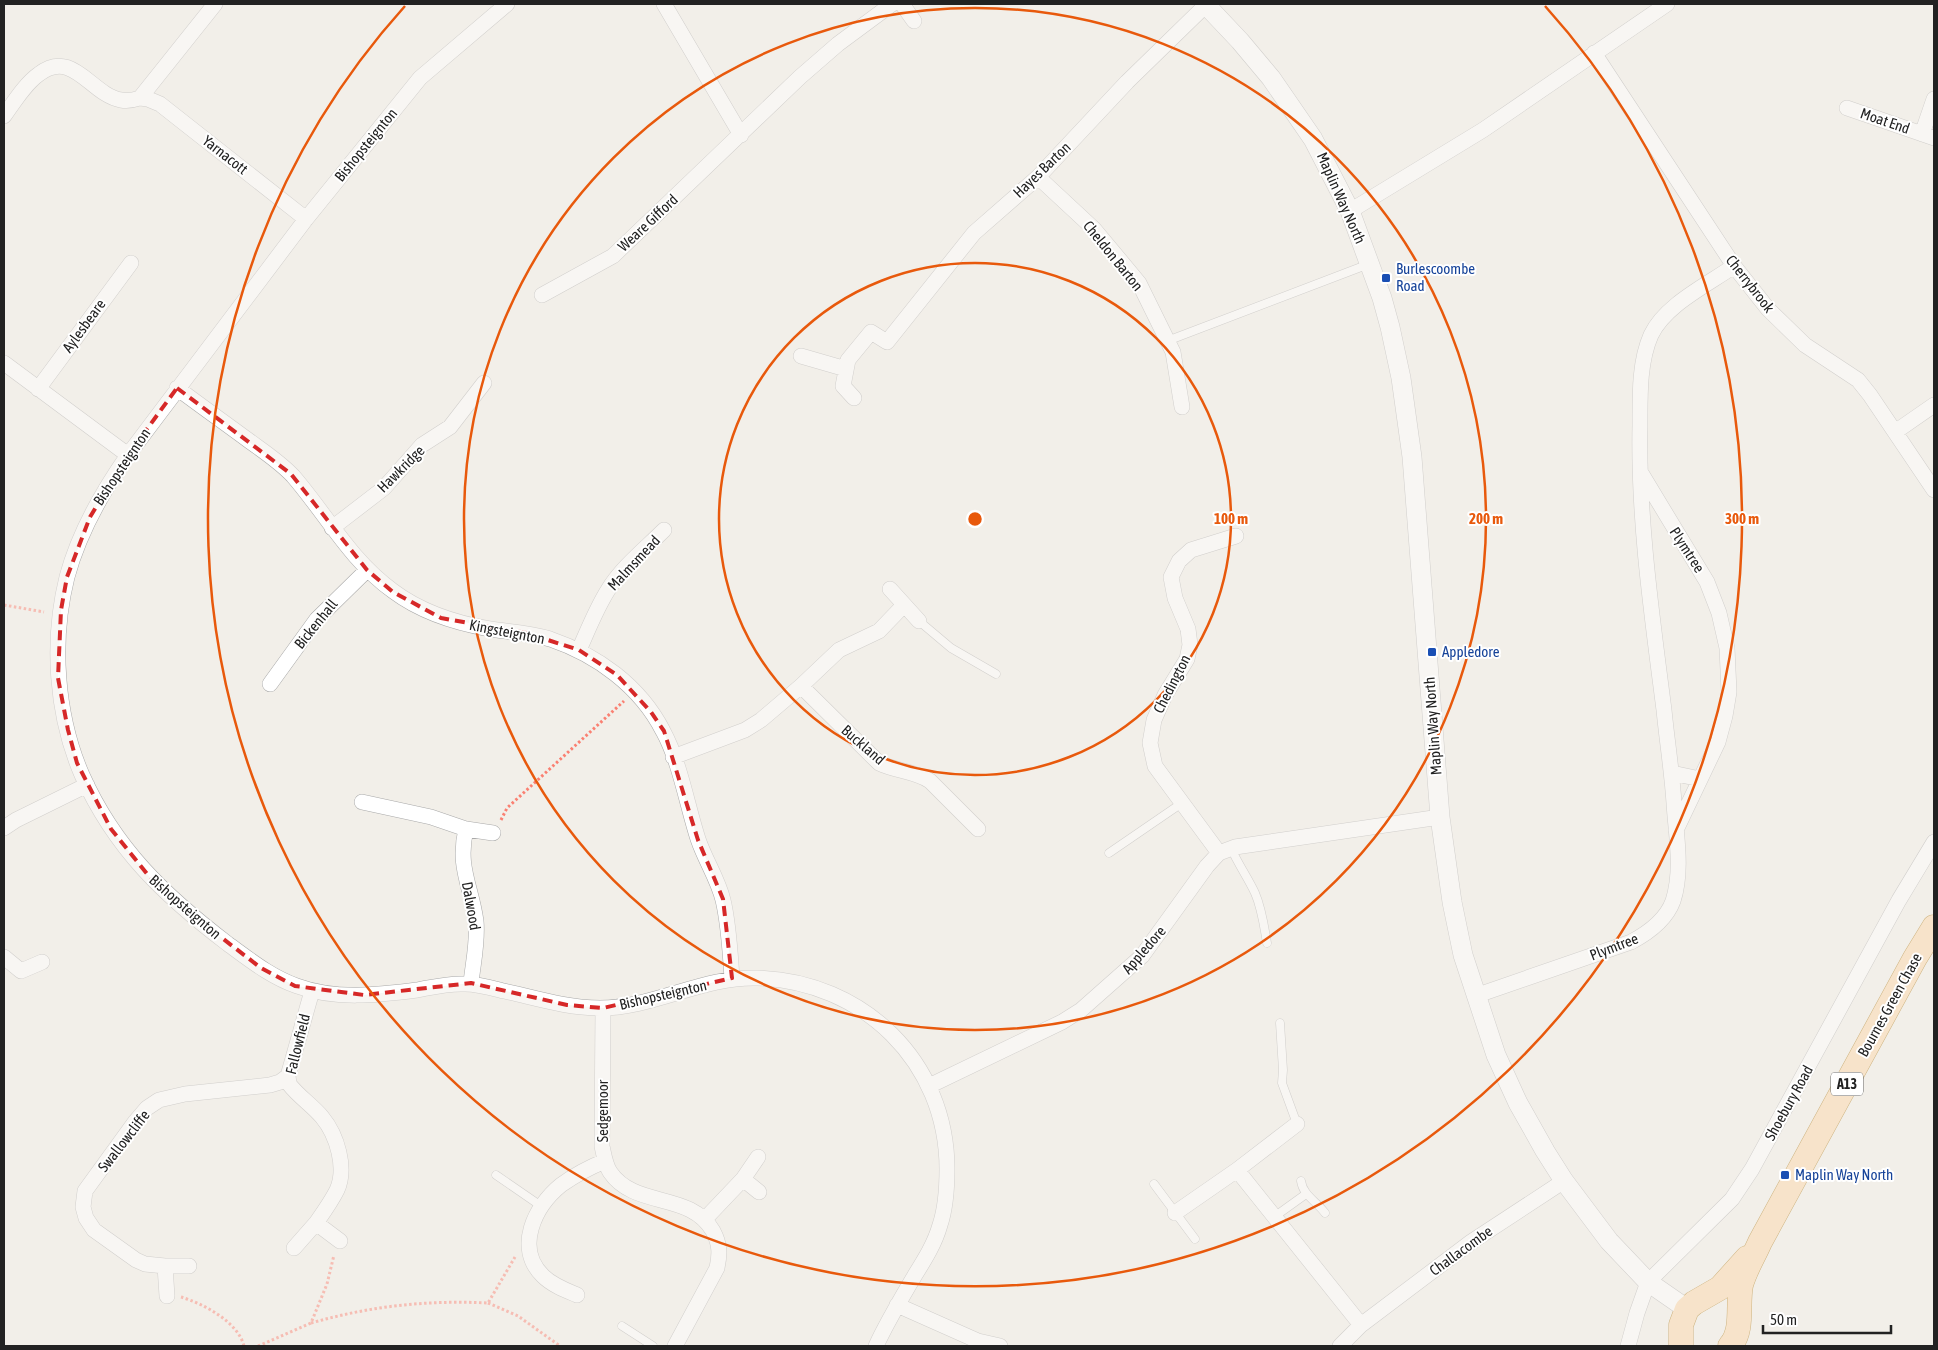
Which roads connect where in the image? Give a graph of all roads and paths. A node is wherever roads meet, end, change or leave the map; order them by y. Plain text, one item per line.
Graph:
1 (216, 4) edge
2 (507, 4) edge
3 (664, 4) edge
4 (892, 4) edge
5 (902, 4) edge
6 (1206, 4) edge
7 (1667, 4) edge
8 (914, 21) dead end
9 (1594, 53) junction
10 (140, 98) junction
11 (1934, 99) edge
12 (1847, 108) dead end
13 (4, 116) edge
14 (741, 135) junction
15 (1928, 136) edge
16 (1038, 177) junction
17 (1350, 211) junction
18 (306, 218) junction
19 (130, 262) dead end
20 (1369, 264) junction
21 (1734, 266) junction
22 (542, 294) dead end
23 (1167, 341) junction
24 (801, 356) dead end
25 (4, 363) edge
26 (846, 370) junction
27 (484, 383) dead end
28 (177, 388) junction
29 (38, 389) junction
30 (854, 398) dead end
31 (1934, 405) edge
32 (1182, 408) dead end
33 (1895, 432) junction
34 (128, 454) junction
35 (1639, 470) junction
36 (1934, 490) edge
37 (1669, 521) junction
38 (332, 528) junction
39 (664, 530) dead end
40 (1644, 530) junction
41 (1236, 536) dead end
42 (367, 570) junction
43 (890, 590) dead end
44 (4, 605) edge
45 (904, 605) junction
46 (44, 612) dead end
47 (919, 620) joint
48 (580, 650) junction
49 (996, 674) dead end
50 (270, 684) dead end
51 (801, 686) junction
52 (634, 692) junction
53 (673, 757) junction
54 (1672, 773) junction
55 (1700, 779) junction
56 (87, 785) junction
57 (362, 802) dead end
58 (1182, 803) junction
59 (1440, 817) junction
60 (4, 828) edge
61 (466, 829) junction
62 (978, 829) dead end
63 (1675, 832) junction
64 (494, 833) joint
65 (1934, 842) edge
66 (1225, 851) junction
67 (1109, 853) dead end
68 (1934, 927) edge
69 (1267, 943) dead end
70 (4, 957) edge
71 (42, 962) dead end
72 (732, 978) junction
73 (470, 983) junction
74 (312, 991) junction
75 (1475, 996) junction
76 (603, 1008) junction
77 (1280, 1023) dead end
78 (288, 1076) junction
79 (929, 1086) junction
80 (1297, 1124) joint
81 (758, 1157) dead end
82 (605, 1161) junction
83 (1237, 1170) junction
84 (496, 1175) dead end
85 (743, 1179) junction
86 (1301, 1181) dead end
87 (1564, 1181) junction
88 (1154, 1184) dead end
89 (759, 1192) dead end
90 (1306, 1194) junction
91 (542, 1206) junction
92 (1175, 1213) junction
93 (1325, 1213) dead end
94 (1274, 1217) junction
95 (705, 1218) junction
96 (316, 1223) junction
97 (1195, 1240) dead end
98 (340, 1241) joint
99 (1760, 1242) junction
100 (294, 1248) dead end
101 (517, 1253) dead end
102 (166, 1266) junction
103 (189, 1266) dead end
104 (1648, 1282) junction
105 (576, 1295) dead end
106 (173, 1296) joint
107 (488, 1303) junction
108 (1695, 1304) junction
109 (897, 1305) junction
110 (1738, 1322) junction
111 (311, 1323) junction
112 (1361, 1325) junction
113 (622, 1326) dead end
114 (1684, 1342) edge
115 (244, 1346) edge
116 (258, 1346) edge
117 (560, 1346) edge
118 (653, 1346) edge
119 (674, 1346) edge
120 (876, 1346) edge
121 (1000, 1346) edge
122 (1340, 1346) edge
123 (1628, 1346) edge
124 (1730, 1346) edge

1 - 10 street
2 - 18 street, Bishopsteignton
3 - 14 street
4 - 14 street, Weare Gifford
5 - 8 street
6 - 16 street, Hayes Barton
6 - 17 street, Maplin Way North
7 - 9 street
9 - 17 street
9 - 21 street, Cherrybrook
10 - 13 street, Yarnacott
10 - 18 street, Yarnacott
11 - 15 street, Moat End
12 - 15 street, Moat End
14 - 22 street, Weare Gifford
16 - 23 street, Cheldon Barton
16 - 26 street, Hayes Barton
17 - 20 street, Maplin Way North
18 - 28 street, Bishopsteignton
19 - 29 street, Aylesbeare
20 - 23 lane
20 - 59 street, Maplin Way North
21 - 33 street, Cherrybrook
21 - 35 street, Plymtree
23 - 32 street, Cheldon Barton
24 - 26 street
25 - 29 street
26 - 30 street
27 - 38 street, Hawkridge
28 - 34 street, Bishopsteignton
28 - 38 street, Kingsteignton
29 - 34 street
31 - 33 street
33 - 36 street, Cherrybrook
34 - 56 street, Bishopsteignton
35 - 37 street, Plymtree
35 - 40 street, Plymtree
37 - 40 street, Plymtree
37 - 55 street, Plymtree
38 - 42 street, Kingsteignton
39 - 48 street, Malmsmead
40 - 54 street, Plymtree
41 - 58 street, Chedington
42 - 48 street, Kingsteignton
42 - 50 street, Bickenhall
43 - 45 street
44 - 46 path
45 - 47 street
45 - 51 street
47 - 49 lane
48 - 52 street, Kingsteignton
51 - 53 street
51 - 62 street, Buckland
52 - 53 street, Kingsteignton
52 - 64 path
53 - 72 street, Kingsteignton
54 - 55 street
54 - 63 street, Plymtree
55 - 63 street, Plymtree
56 - 60 street
56 - 74 street, Bishopsteignton
57 - 61 street
58 - 66 street, Chedington
58 - 67 lane
59 - 66 street
59 - 75 street, Maplin Way North
61 - 64 street
61 - 73 street, Dalwood
63 - 75 street, Plymtree
65 - 104 street, Shoebury Road
66 - 69 lane
66 - 79 street, Appledore
68 - 99 main road, Bournes Green Chase / A13
70 - 71 street
72 - 76 street, Bishopsteignton
72 - 79 street, Bishopsteignton
73 - 74 street, Bishopsteignton
73 - 76 street, Bishopsteignton
74 - 78 street, Fallowfield
75 - 87 street, Maplin Way North
76 - 82 street, Sedgemoor
77 - 80 lane
78 - 96 street, Fallowfield
78 - 102 street, Swallowcliffe
79 - 109 street, Bishopsteignton
80 - 83 street
81 - 85 street
82 - 91 street
82 - 95 street, Sedgemoor
83 - 92 street
83 - 94 street
84 - 91 lane
85 - 89 street
85 - 95 street
86 - 90 lane
87 - 104 street, Maplin Way North
87 - 112 street, Challacombe
88 - 92 lane
90 - 93 lane
90 - 94 lane
91 - 105 street
92 - 97 lane
94 - 112 street
95 - 119 street
96 - 98 street
96 - 100 street, Fallowfield
98 - 111 path
99 - 108 main road, Bournes Green Chase / A13
99 - 110 main road, Bournes Green Chase / A13
101 - 107 path
102 - 103 street, Swallowcliffe
102 - 106 street
104 - 108 street, Maplin Way North
104 - 123 street, Shoebury Road
106 - 115 path
107 - 111 path
107 - 117 path
108 - 110 main road
108 - 114 main road
109 - 120 street, Bishopsteignton
109 - 121 street
110 - 124 main road, Bournes Green Chase / A13
111 - 116 path
112 - 122 street, Challacombe
113 - 118 lane

